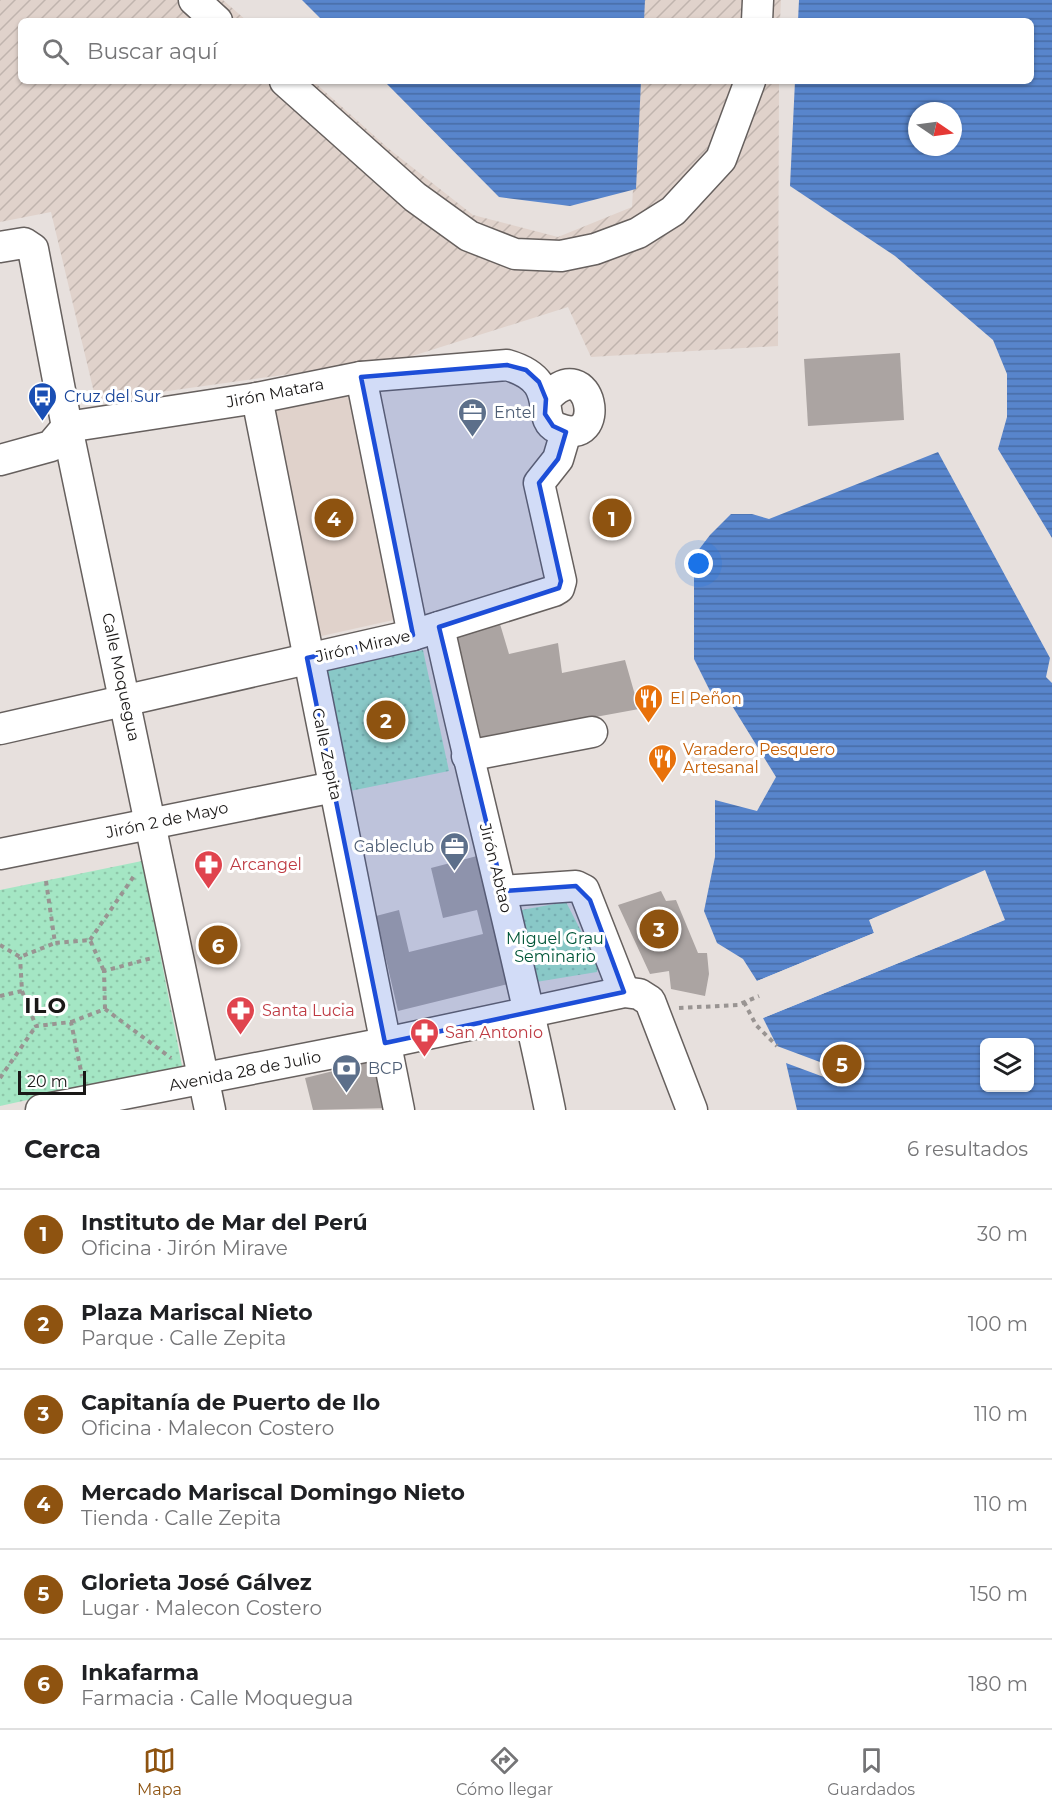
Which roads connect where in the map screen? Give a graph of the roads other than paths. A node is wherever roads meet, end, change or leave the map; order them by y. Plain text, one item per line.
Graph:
1 (194, 0) edge
2 (758, 0) edge
3 (214, 18) edge
4 (757, 18) edge
5 (288, 84) edge
6 (749, 84) edge
7 (0, 247) edge
8 (361, 377) junction
9 (257, 398) junction
10 (546, 399) junction
11 (67, 427) junction
12 (566, 432) junction
13 (0, 460) edge
14 (426, 631) junction
15 (307, 658) junction
16 (126, 700) junction
17 (0, 729) edge
18 (592, 732) dead end
19 (467, 756) junction
20 (334, 787) junction
21 (151, 822) junction
22 (0, 854) edge
23 (503, 891) junction
24 (624, 992) junction
25 (530, 1012) junction
26 (385, 1043) junction
27 (204, 1079) junction
28 (40, 1110) edge
29 (210, 1110) edge
30 (399, 1110) edge
31 (550, 1110) edge
32 (692, 1110) edge

1 - 3 street
2 - 4 street
5 - 6 street
7 - 11 street, Calle Moquegua
8 - 9 street, Jirón Matara
8 - 10 street, Jirón Matara
8 - 14 street, Jirón Abtao
9 - 11 street, Jirón Matara
9 - 15 street, Calle Zepita
10 - 12 street
10 - 12 street
11 - 13 street
11 - 16 street, Calle Moquegua
12 - 14 street, Jirón Mirave
14 - 15 street, Jirón Mirave
14 - 19 street, Jirón Abtao
15 - 16 street, Jirón Mirave
15 - 20 street, Calle Zepita
16 - 17 street, Jirón Mirave
16 - 21 street, Calle Moquegua
18 - 19 street
19 - 23 street, Jirón Abtao
20 - 21 street, Jirón 2 de Mayo
20 - 26 street, Calle Zepita
21 - 22 street, Jirón 2 de Mayo
21 - 27 street, Calle Moquegua
23 - 24 street
23 - 25 street, Jirón Abtao
24 - 25 street, Avenida 28 de Julio
24 - 32 street
25 - 26 street, Avenida 28 de Julio
25 - 31 street, Jirón Abtao
26 - 27 street, Avenida 28 de Julio
26 - 30 street, Calle Zepita
27 - 28 street, Avenida 28 de Julio
27 - 29 street, Calle Moquegua

